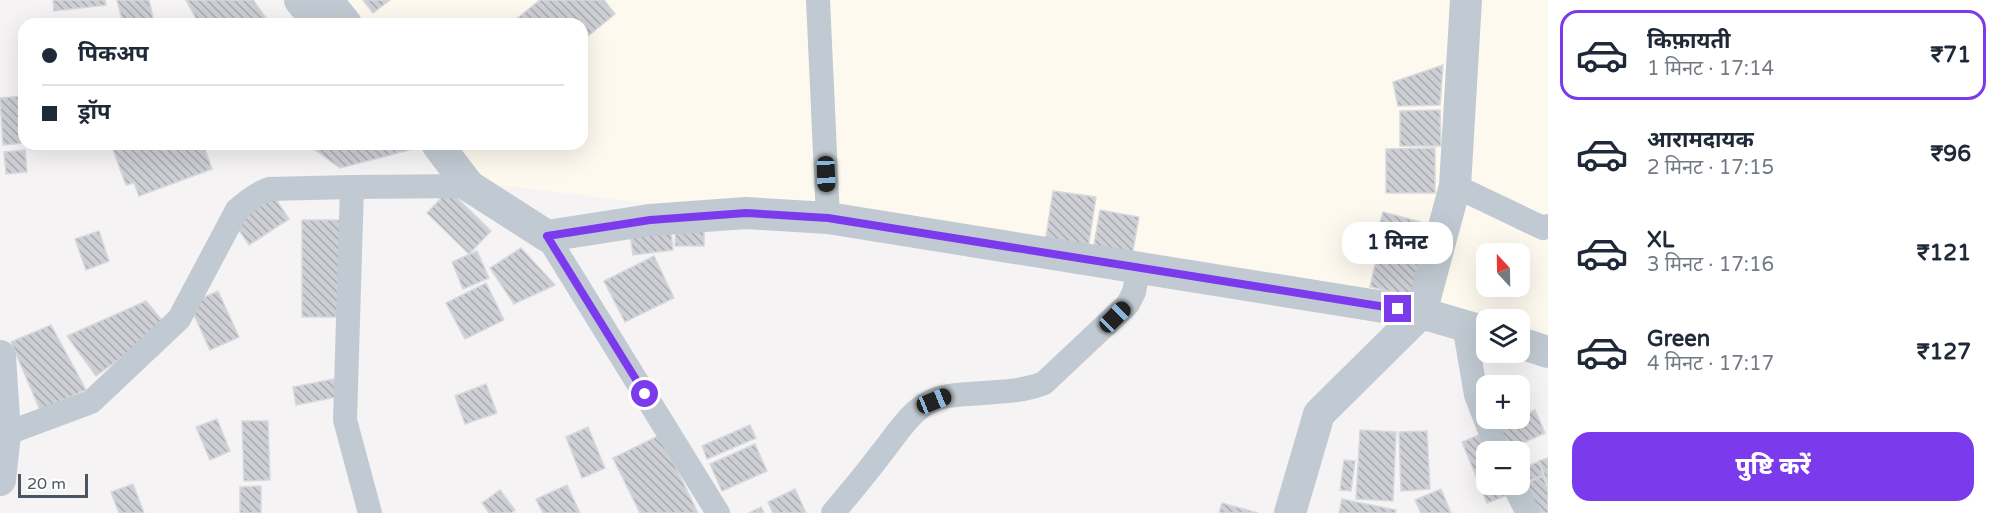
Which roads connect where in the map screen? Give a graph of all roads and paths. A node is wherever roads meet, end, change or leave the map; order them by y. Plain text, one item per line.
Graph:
1 (300, 0) edge
2 (327, 0) edge
3 (818, 0) edge
4 (1466, 0) edge
5 (314, 18) edge
6 (341, 18) edge
7 (431, 150) edge
8 (453, 165) edge
9 (1455, 186) junction
10 (352, 187) junction
11 (828, 218) junction
12 (1548, 226) edge
13 (547, 236) junction
14 (1139, 266) junction
15 (1421, 313) junction
16 (1475, 329) edge
17 (1530, 346) edge
18 (1548, 352) edge
19 (0, 356) edge
20 (5, 434) junction
21 (1494, 441) edge
22 (0, 480) edge
23 (1519, 495) edge
24 (370, 513) edge
25 (718, 513) edge
26 (833, 513) edge
27 (1290, 513) edge
28 (1528, 513) edge

1 - 5 street
2 - 6 street
3 - 11 street
4 - 9 street
7 - 8 street
8 - 10 street
8 - 13 street
9 - 12 street
9 - 15 street
10 - 20 street
10 - 24 street
11 - 13 street
11 - 14 street
13 - 25 street
14 - 15 street
14 - 26 street
15 - 16 street
15 - 27 street
16 - 21 street
17 - 18 street
19 - 20 street
20 - 22 street
23 - 28 street

